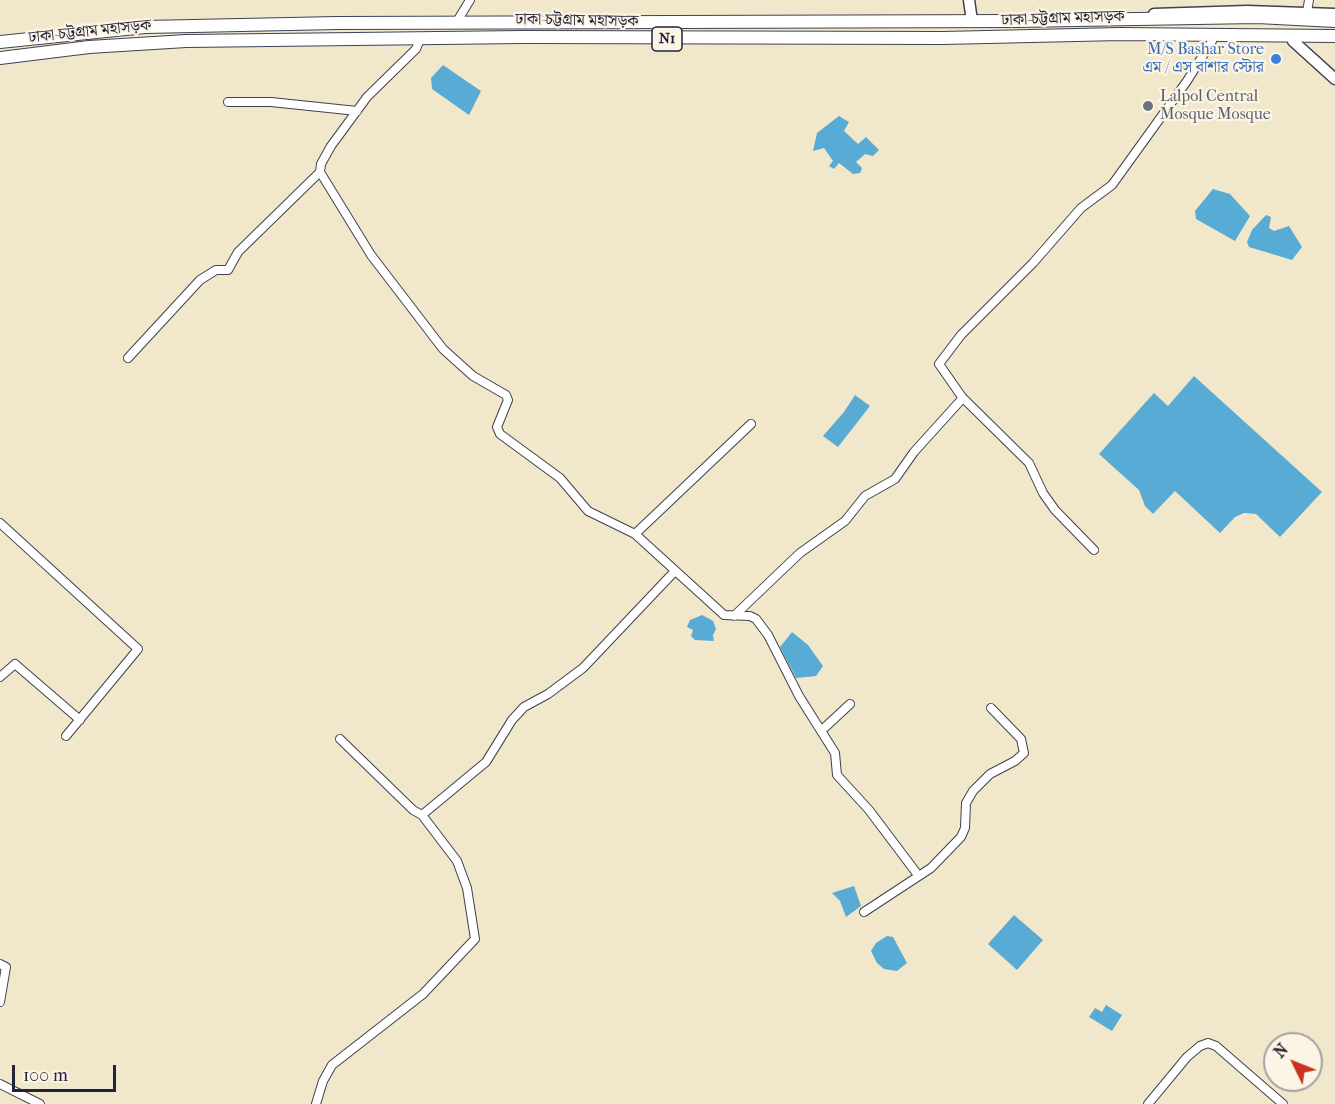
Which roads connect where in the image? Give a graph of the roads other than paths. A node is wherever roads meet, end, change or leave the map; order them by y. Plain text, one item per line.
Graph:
1 (470, 0) edge
2 (969, 0) edge
3 (1309, 0) edge
4 (1307, 12) junction
5 (1335, 14) edge
6 (1139, 19) junction
7 (849, 21) junction
8 (878, 21) junction
9 (972, 21) junction
10 (1017, 21) junction
11 (1335, 21) edge
12 (456, 23) junction
13 (1136, 34) junction
14 (1335, 36) edge
15 (850, 38) junction
16 (876, 38) junction
17 (1016, 38) junction
18 (420, 39) junction
19 (1293, 40) junction
20 (1314, 40) junction
21 (1335, 40) edge
22 (1212, 41) junction
23 (0, 42) edge
24 (0, 58) edge
25 (1311, 58) junction
26 (1335, 79) edge
27 (228, 102) dead end
28 (357, 111) junction
29 (320, 172) junction
30 (128, 358) dead end
31 (962, 397) junction
32 (751, 424) dead end
33 (0, 523) edge
34 (635, 534) junction
35 (1094, 550) dead end
36 (675, 571) junction
37 (734, 616) junction
38 (0, 677) edge
39 (850, 704) dead end
40 (991, 708) dead end
41 (80, 720) junction
42 (821, 731) junction
43 (66, 736) dead end
44 (340, 739) dead end
45 (422, 815) junction
46 (918, 875) junction
47 (864, 912) dead end
48 (0, 964) edge
49 (0, 1002) edge
50 (0, 1084) edge
51 (40, 1104) edge
52 (316, 1104) edge
53 (1148, 1104) edge
54 (1283, 1104) edge

1 - 12 street
2 - 9 main road
3 - 4 street
4 - 5 main road
4 - 6 main road
6 - 10 highway, ঢাকা-চট্টগ্রাম মহাসড়ক / N1
6 - 11 highway, ঢাকা-চট্টগ্রাম মহাসড়ক / N1
7 - 8 highway, ঢাকা-চট্টগ্রাম মহাসড়ক / N1
7 - 12 highway, ঢাকা-চট্টগ্রাম মহাসড়ক / N1
7 - 15 highway
8 - 9 highway, ঢাকা-চট্টগ্রাম মহাসড়ক / N1
8 - 16 highway
9 - 10 highway, ঢাকা-চট্টগ্রাম মহাসড়ক / N1
10 - 17 highway
12 - 23 highway, ঢাকা-চট্টগ্রাম মহাসড়ক / N1
13 - 14 highway, ঢাকা-চট্টগ্রাম মহাসড়ক / N1
13 - 17 highway, ঢাকা-চট্টগ্রাম মহাসড়ক / N1
13 - 22 main road
15 - 16 highway, ঢাকা-চট্টগ্রাম মহাসড়ক / N1
15 - 18 highway, ঢাকা-চট্টগ্রাম মহাসড়ক / N1
16 - 17 highway, ঢাকা-চট্টগ্রাম মহাসড়ক / N1
18 - 24 highway, ঢাকা-চট্টগ্রাম মহাসড়ক / N1
18 - 28 street
19 - 20 main road
19 - 22 main road
19 - 25 main road
20 - 21 main road
20 - 25 main road
22 - 31 street
25 - 26 main road
27 - 28 street
28 - 29 street
29 - 30 street
29 - 34 street
31 - 35 street
31 - 37 street
32 - 34 street
33 - 41 street
34 - 36 street
36 - 37 street
36 - 45 street
37 - 42 street
38 - 41 street
39 - 42 street
40 - 46 street
41 - 43 street
42 - 46 street
44 - 45 street
45 - 52 street
46 - 47 street
48 - 49 street
50 - 51 street
53 - 54 street

